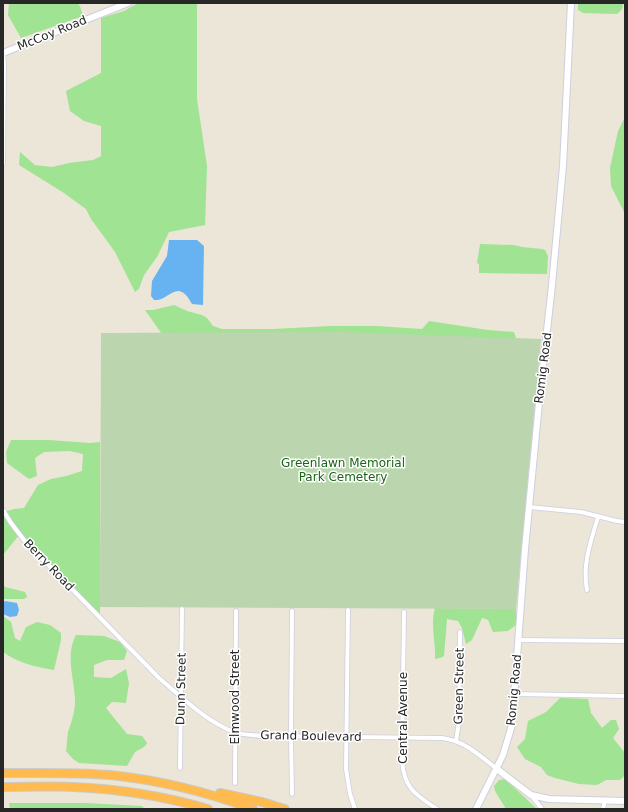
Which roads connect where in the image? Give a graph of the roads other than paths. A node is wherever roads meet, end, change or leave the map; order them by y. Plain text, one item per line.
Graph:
1 (128, 3) edge
2 (571, 3) edge
3 (3, 53) edge
4 (3, 164) edge
5 (529, 507) junction
6 (3, 510) edge
7 (598, 517) junction
8 (625, 522) edge
9 (587, 590) dead end
10 (182, 610) dead end
11 (348, 610) dead end
12 (236, 611) dead end
13 (292, 611) dead end
14 (404, 612) dead end
15 (100, 617) joint
16 (460, 632) dead end
17 (519, 640) junction
18 (625, 641) edge
19 (515, 694) junction
20 (181, 696) junction
21 (625, 696) edge
22 (235, 732) junction
23 (291, 736) junction
24 (346, 737) junction
25 (403, 738) junction
26 (456, 741) junction
27 (180, 768) dead end
28 (497, 768) junction
29 (3, 773) edge
30 (235, 783) dead end
31 (170, 785) junction
32 (3, 787) edge
33 (292, 794) dead end
34 (531, 795) junction
35 (605, 801) junction
36 (625, 801) edge
37 (208, 809) edge
38 (253, 809) edge
39 (285, 809) edge
40 (355, 809) edge
41 (437, 809) edge
42 (476, 809) edge
43 (542, 809) edge
44 (604, 809) edge

1 - 3 street, McCoy Road
2 - 5 street, Romig Road
3 - 4 street
5 - 7 street
5 - 17 street, Romig Road
6 - 15 street, Berry Road
7 - 8 street
7 - 9 street
10 - 20 street, Dunn Street
11 - 24 street
12 - 22 street, Elmwood Street
13 - 23 street
14 - 25 street, Central Avenue
15 - 20 street, Grand Boulevard
16 - 26 street, Green Street
17 - 18 street
17 - 19 street, Romig Road
19 - 21 street
19 - 28 street, Romig Road
20 - 22 street, Grand Boulevard
20 - 27 street, Dunn Street
22 - 23 street, Grand Boulevard
22 - 30 street, Elmwood Street
23 - 24 street, Grand Boulevard
23 - 33 street
24 - 25 street, Grand Boulevard
24 - 40 street
25 - 26 street, Grand Boulevard
25 - 41 street, Central Avenue
26 - 28 street, Grand Boulevard
28 - 34 street, Grand Boulevard
28 - 42 street, Romig Road
29 - 31 highway
31 - 38 highway
31 - 39 highway
32 - 37 highway
34 - 35 street
34 - 43 street, Grand Boulevard
35 - 36 street
35 - 44 street

